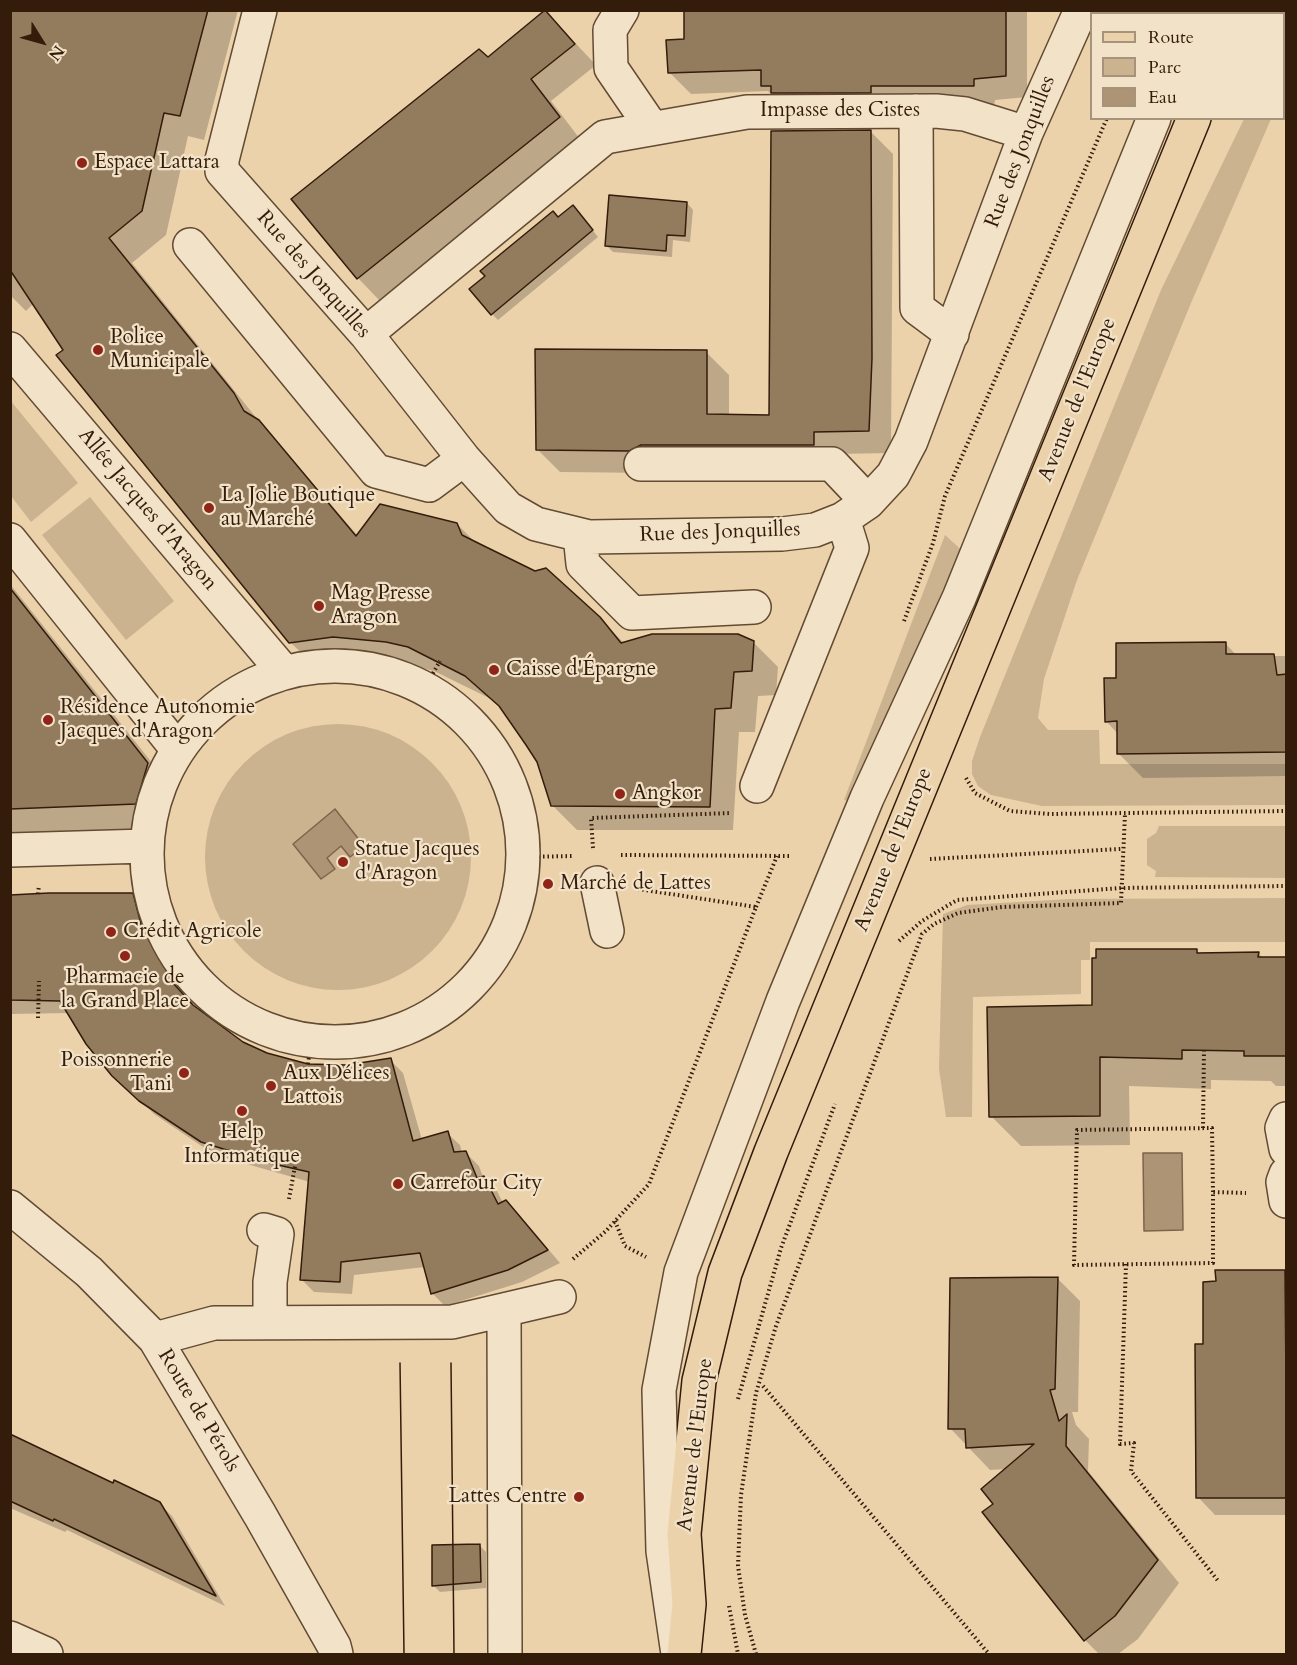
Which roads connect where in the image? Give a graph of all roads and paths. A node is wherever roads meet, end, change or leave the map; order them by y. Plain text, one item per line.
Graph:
1 (260, 10) edge
2 (622, 10) edge
3 (1081, 10) edge
4 (916, 111) junction
5 (1153, 120) edge
6 (1193, 120) edge
7 (652, 128) junction
8 (1026, 133) junction
9 (190, 245) dead end
10 (366, 334) junction
11 (952, 334) junction
12 (10, 349) edge
13 (464, 459) junction
14 (641, 464) dead end
15 (856, 511) junction
16 (579, 535) junction
17 (10, 540) edge
18 (753, 607) dead end
19 (284, 672) junction
20 (178, 750) junction
21 (965, 774) dead end
22 (757, 786) joint
23 (1287, 811) edge
24 (1125, 814) junction
25 (146, 846) junction
26 (1121, 849) junction
27 (10, 850) edge
28 (777, 856) junction
29 (791, 856) dead end
30 (525, 857) junction
31 (923, 860) dead end
32 (595, 869) junction
33 (1287, 886) edge
34 (1121, 888) junction
35 (756, 907) junction
36 (607, 931) dead end
37 (897, 943) dead end
38 (39, 981) dead end
39 (38, 1018) dead end
40 (1204, 1048) dead end
41 (839, 1093) dead end
42 (1287, 1119) edge
43 (1203, 1128) junction
44 (1287, 1149) edge
45 (298, 1150) dead end
46 (1285, 1189) edge
47 (1213, 1192) junction
48 (10, 1207) edge
49 (264, 1230) joint
50 (573, 1259) dead end
51 (1126, 1264) junction
52 (559, 1297) dead end
53 (504, 1311) junction
54 (270, 1322) junction
55 (155, 1338) junction
56 (763, 1386) dead end
57 (737, 1407) dead end
58 (1218, 1582) dead end
59 (728, 1600) dead end
60 (689, 1604) junction
61 (10, 1638) edge
62 (46, 1654) edge
63 (336, 1654) edge
64 (505, 1654) edge
65 (678, 1654) edge
66 (684, 1654) edge
67 (706, 1654) edge
68 (738, 1654) edge
69 (756, 1654) edge
70 (989, 1654) edge

1 - 10 street, Rue des Jonquilles
2 - 7 street
3 - 8 street, Rue des Jonquilles
4 - 7 street, Impasse des Cistes
4 - 8 street, Impasse des Cistes
4 - 11 street
5 - 65 street
6 - 60 main road, Avenue de l'Europe
7 - 10 street, Impasse des Cistes
8 - 11 street, Rue des Jonquilles
9 - 13 street
10 - 13 street, Rue des Jonquilles
11 - 15 street, Rue des Jonquilles
12 - 19 street, Allée Jacques d'Aragon
13 - 16 street, Rue des Jonquilles
14 - 15 street
15 - 16 street, Rue des Jonquilles
15 - 22 street
16 - 18 street
17 - 20 street
19 - 20 street
19 - 30 street
20 - 25 street
21 - 24 path
22 - 32 path
23 - 24 path
24 - 26 path
25 - 27 street
25 - 30 street
26 - 31 path
26 - 34 path
28 - 29 path
28 - 32 path
28 - 35 path
30 - 32 path
32 - 35 path
32 - 36 street
33 - 34 path
34 - 37 path
34 - 69 path
35 - 50 path
38 - 39 path
40 - 43 path
41 - 57 path
42 - 44 street
43 - 47 path
43 - 51 path
45 - 49 path
46 - 47 path
47 - 51 path
48 - 55 street, Route de Pérols
49 - 54 street
51 - 58 path
52 - 53 street
53 - 54 street
53 - 64 street
54 - 55 street
55 - 63 street, Route de Pérols
56 - 70 path
59 - 68 path
60 - 66 main road, Avenue de l'Europe
60 - 67 main road, Avenue de l'Europe
61 - 62 street

